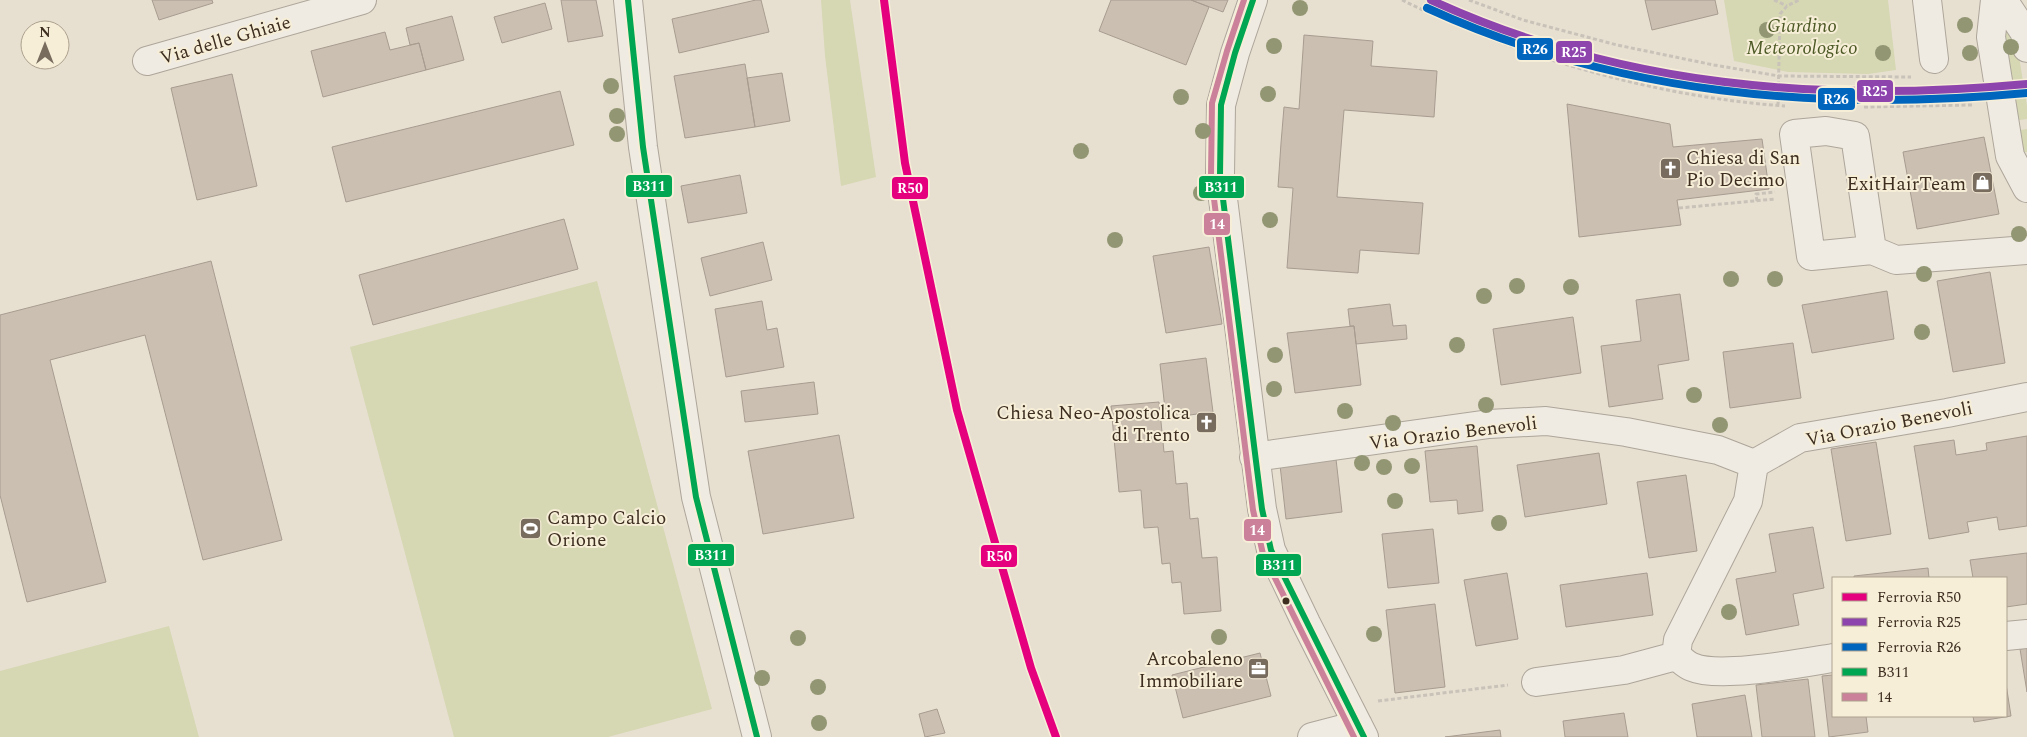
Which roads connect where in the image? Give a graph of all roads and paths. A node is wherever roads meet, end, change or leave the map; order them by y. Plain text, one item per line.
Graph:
1 (362, 0) edge
2 (628, 0) edge
3 (1253, 0) edge
4 (1402, 0) edge
5 (1469, 0) edge
6 (1774, 0) edge
7 (1799, 0) edge
8 (1927, 0) edge
9 (1995, 0) edge
10 (2003, 0) edge
11 (1787, 6) junction
12 (2027, 48) edge
13 (1934, 59) dead end
14 (147, 61) dead end
15 (1779, 76) junction
16 (1913, 76) dead end
17 (1979, 104) dead end
18 (1778, 105) junction
19 (1787, 106) dead end
20 (1861, 108) dead end
21 (2027, 188) edge
22 (1775, 192) dead end
23 (1779, 198) dead end
24 (1757, 201) junction
25 (1678, 208) dead end
26 (1872, 250) junction
27 (2027, 250) edge
28 (2027, 397) edge
29 (1254, 457) junction
30 (1754, 464) junction
31 (2027, 634) edge
32 (2007, 636) edge
33 (1676, 656) junction
34 (1832, 658) edge
35 (1536, 682) joint
36 (1377, 701) dead end
37 (1361, 731) edge
38 (756, 737) edge
39 (1312, 737) edge

1 - 14 street, Via delle Ghiaie
2 - 38 street
3 - 29 street
4 - 18 path
5 - 15 path
6 - 11 path
7 - 11 path
8 - 13 street
9 - 21 street
10 - 12 street
11 - 15 path
15 - 16 path
15 - 18 path
17 - 20 path
18 - 19 path
22 - 24 path
23 - 24 path
24 - 25 path
26 - 26 street
26 - 27 street
28 - 30 street, Via Orazio Benevoli
29 - 30 street, Via Orazio Benevoli
29 - 37 street
30 - 33 street
31 - 32 street
33 - 34 street
33 - 35 street
35 - 36 path
37 - 39 street

